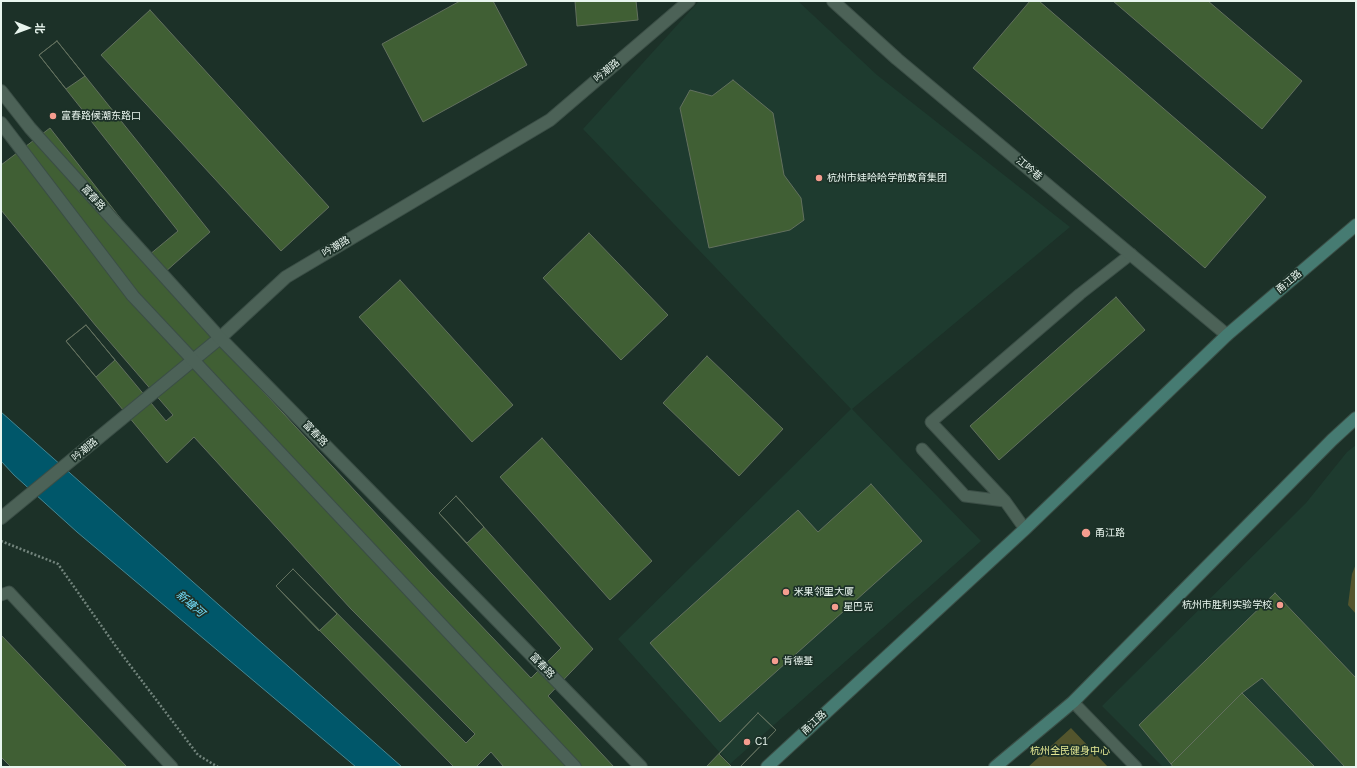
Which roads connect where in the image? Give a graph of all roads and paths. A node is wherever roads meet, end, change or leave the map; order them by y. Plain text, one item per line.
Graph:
1 (689, 1) edge
2 (833, 1) edge
3 (1, 91) edge
4 (1, 123) edge
5 (1356, 225) edge
6 (1131, 254) junction
7 (1227, 335) junction
8 (220, 338) junction
9 (193, 359) junction
10 (1356, 418) edge
11 (922, 449) dead end
12 (1005, 501) junction
13 (1, 518) edge
14 (1024, 529) junction
15 (1, 541) edge
16 (1, 595) edge
17 (1073, 702) junction
18 (172, 767) edge
19 (218, 767) edge
20 (575, 767) edge
21 (640, 767) edge
22 (767, 767) edge
23 (995, 767) edge
24 (1136, 767) edge

1 - 8 street, 吟潮路
2 - 6 street, 江吟巷
3 - 8 street, 富春路
4 - 9 street
5 - 7 main road, 甬江路
6 - 7 street, 江吟巷
6 - 12 lane
7 - 14 main road, 甬江路
8 - 9 street, 吟潮路
8 - 21 street, 富春路
9 - 13 street, 吟潮路
9 - 20 street
10 - 17 main road
11 - 12 lane
12 - 14 lane
14 - 22 main road, 甬江路
15 - 19 path
16 - 18 lane
17 - 23 main road
17 - 24 lane

